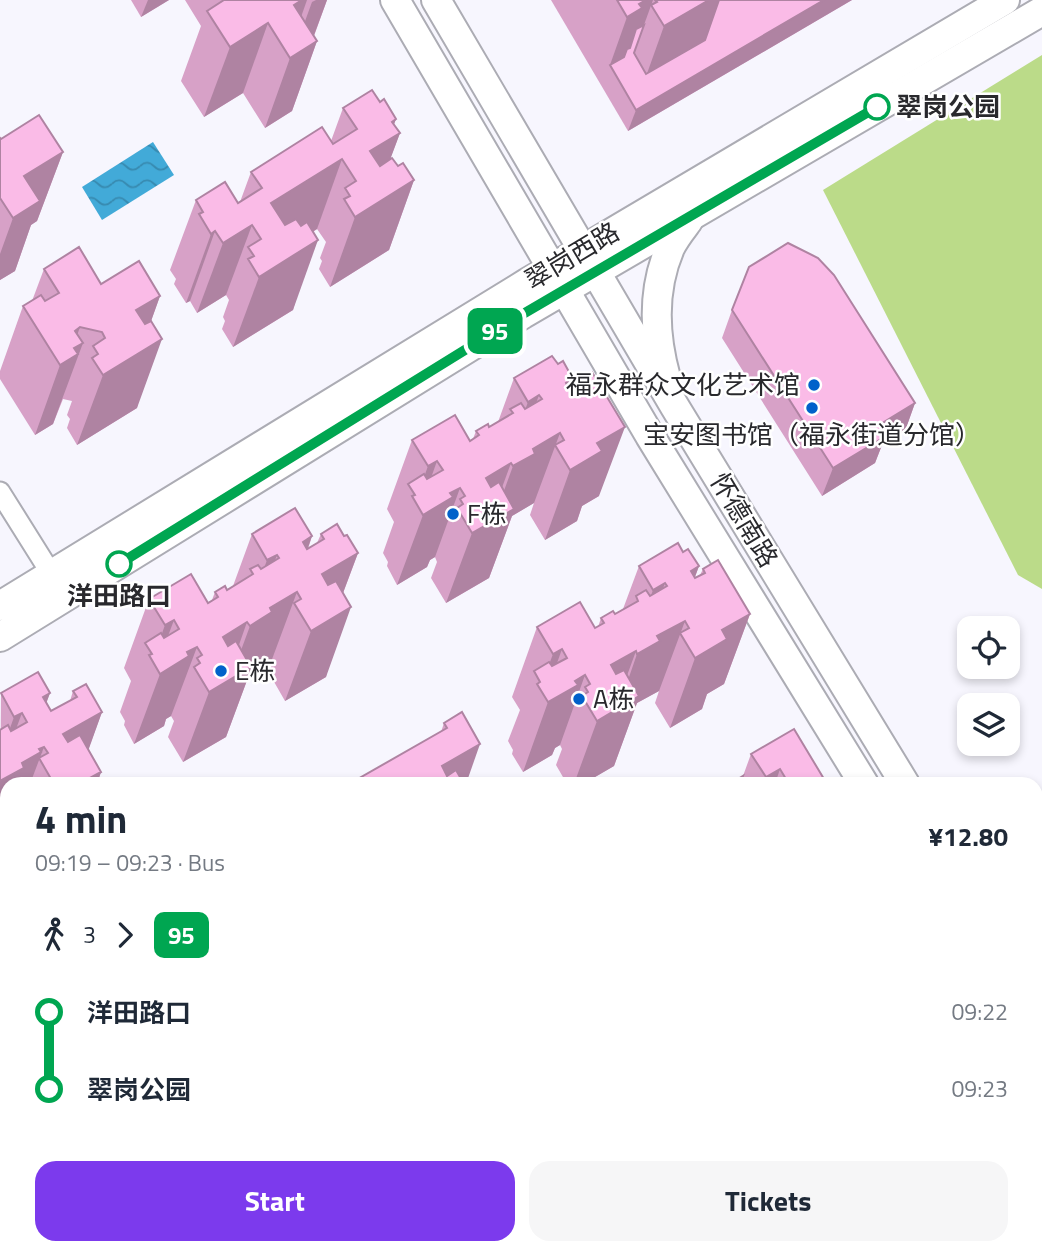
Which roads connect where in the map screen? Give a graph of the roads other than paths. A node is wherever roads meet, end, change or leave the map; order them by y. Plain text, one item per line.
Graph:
1 (395, 0) edge
2 (436, 0) edge
3 (1005, 0) edge
4 (1042, 11) edge
5 (692, 215) junction
6 (589, 261) junction
7 (557, 280) junction
8 (675, 408) junction
9 (0, 492) edge
10 (52, 575) junction
11 (0, 606) edge
12 (0, 637) edge
13 (860, 777) edge
14 (901, 777) edge

1 - 7 main road, 怀德南路
2 - 6 main road, 怀德南路
3 - 6 main road, 翠岗西路
4 - 5 main road, 翠岗西路
5 - 6 main road, 翠岗西路
5 - 8 main road
6 - 7 main road, 翠岗西路
6 - 8 main road, 怀德南路
7 - 10 main road, 翠岗西路
7 - 12 main road, 翠岗西路
7 - 13 main road, 怀德南路
8 - 14 main road, 怀德南路
9 - 10 street
10 - 11 main road, 翠岗西路

